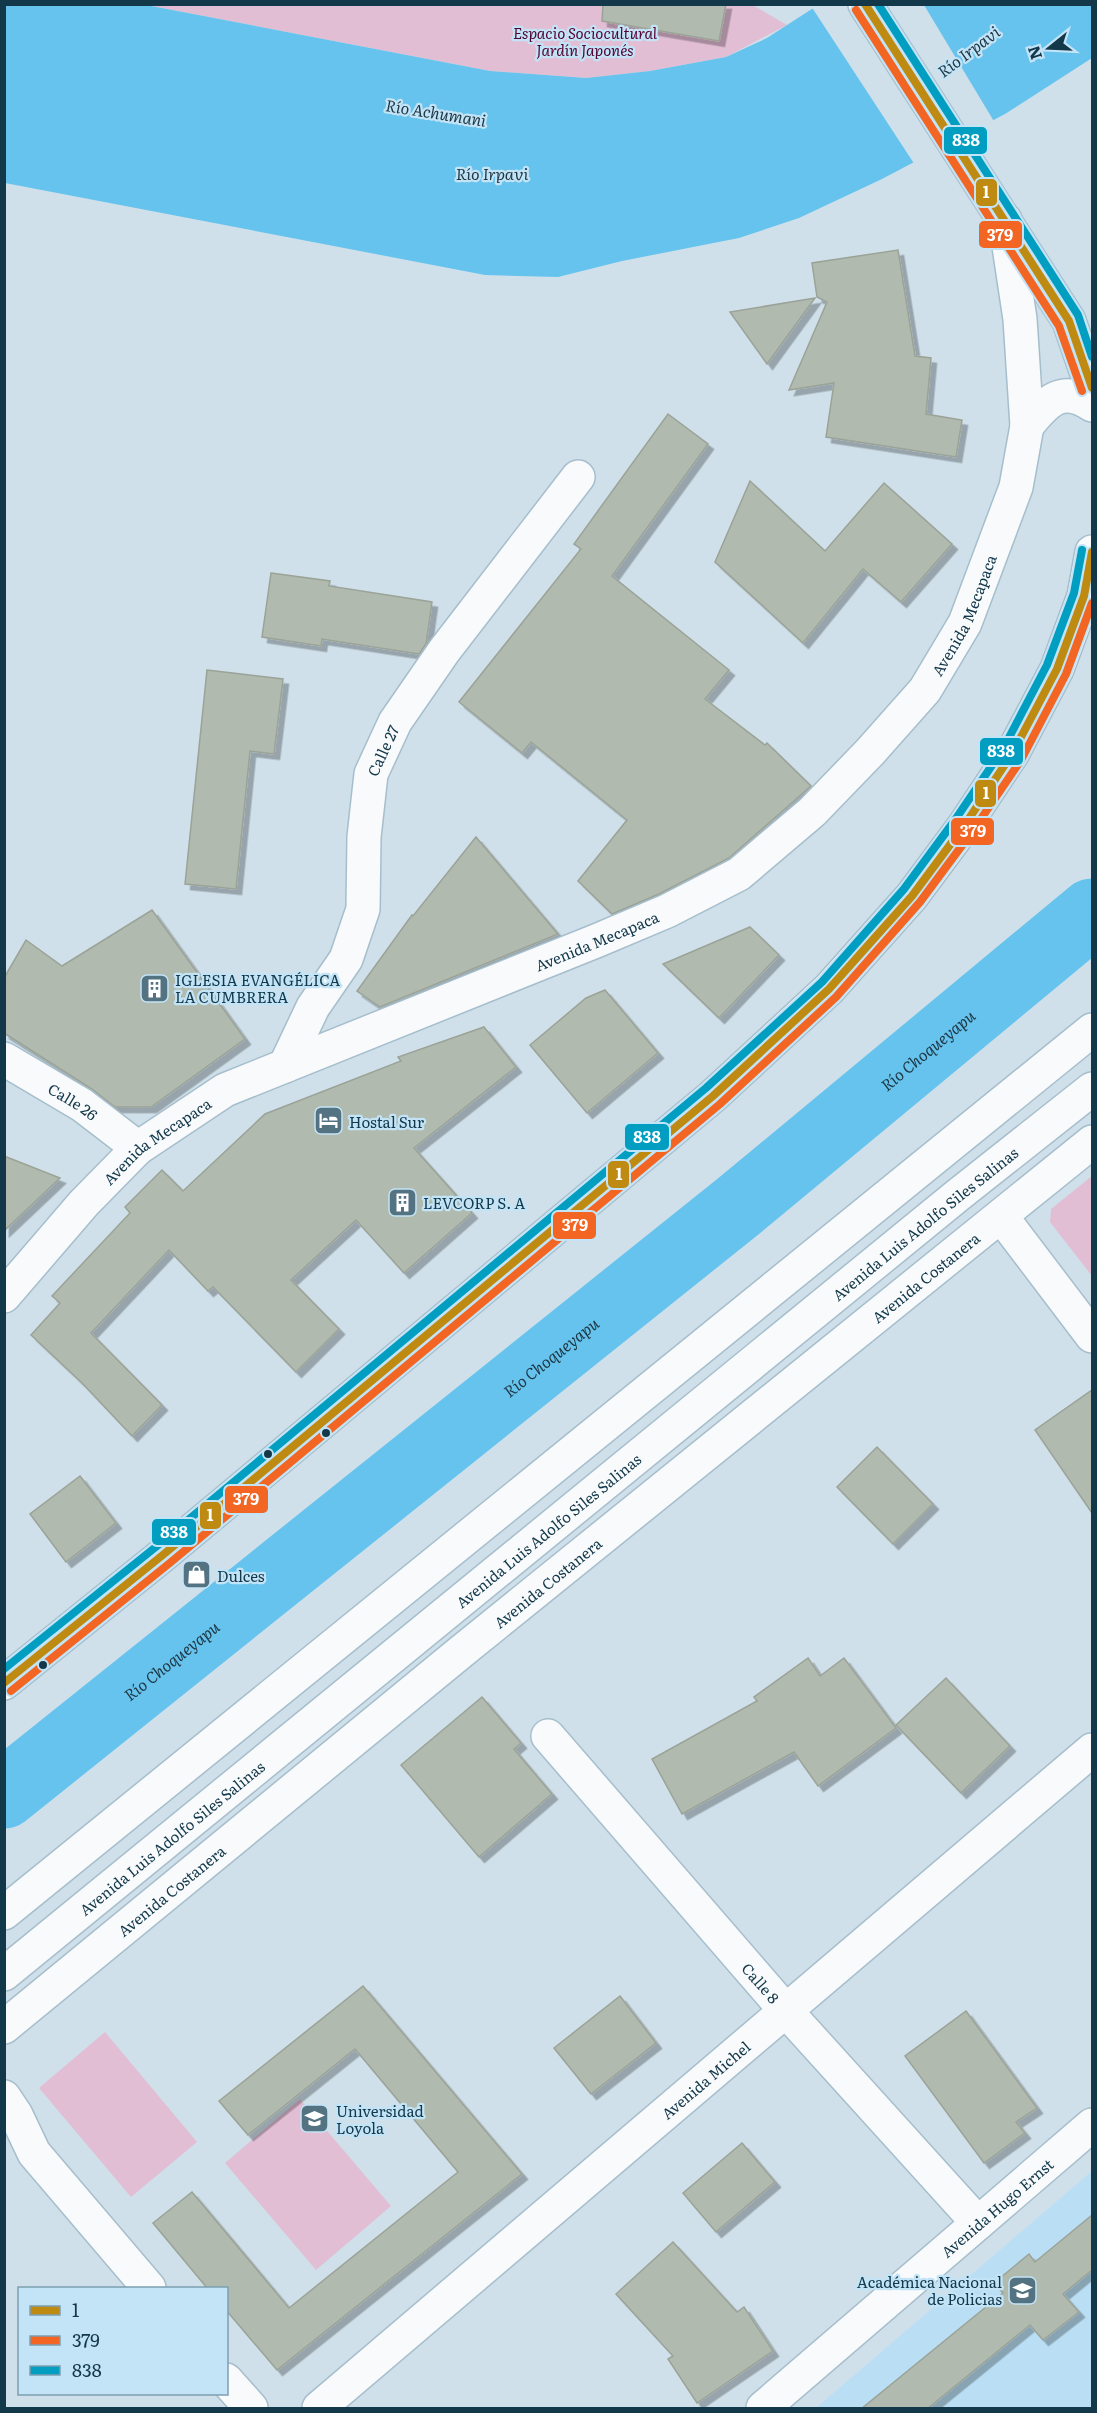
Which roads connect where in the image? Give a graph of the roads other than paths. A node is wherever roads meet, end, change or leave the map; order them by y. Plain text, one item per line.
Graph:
1 (865, 4) edge
2 (1005, 220) junction
3 (1092, 388) edge
4 (1092, 405) edge
5 (1027, 426) junction
6 (578, 477) dead end
7 (1092, 552) edge
8 (1092, 1030) edge
9 (4, 1059) edge
10 (285, 1066) junction
11 (1092, 1089) edge
12 (1092, 1142) edge
13 (138, 1148) junction
14 (1001, 1216) junction
15 (4, 1296) edge
16 (1092, 1336) edge
17 (4, 1683) edge
18 (548, 1736) dead end
19 (1092, 1750) edge
20 (4, 1912) edge
21 (4, 1974) edge
22 (787, 2012) junction
23 (5, 2028) edge
24 (4, 2097) edge
25 (1092, 2125) edge
26 (4, 2134) edge
27 (34, 2153) junction
28 (978, 2223) junction
29 (147, 2287) edge
30 (228, 2382) edge
31 (251, 2409) edge
32 (319, 2409) edge
33 (763, 2409) edge

1 - 2 street
2 - 3 street
2 - 5 street, Avenida Mecapaca
4 - 5 street
5 - 10 street, Avenida Mecapaca
6 - 10 street, Calle 27
7 - 17 street
8 - 20 street
9 - 13 street, Calle 26
10 - 13 street, Avenida Mecapaca
11 - 21 street, Avenida Luis Adolfo Siles Salinas
12 - 14 street, Avenida Costanera
13 - 15 street, Avenida Mecapaca
14 - 16 street
14 - 23 street, Avenida Costanera
18 - 22 street, Calle 8
19 - 22 street, Avenida Michel
22 - 28 street, Calle 8
22 - 32 street, Avenida Michel
24 - 27 street
25 - 28 street, Avenida Hugo Ernst
26 - 27 street
27 - 29 street
28 - 33 street, Avenida Hugo Ernst
30 - 31 street

